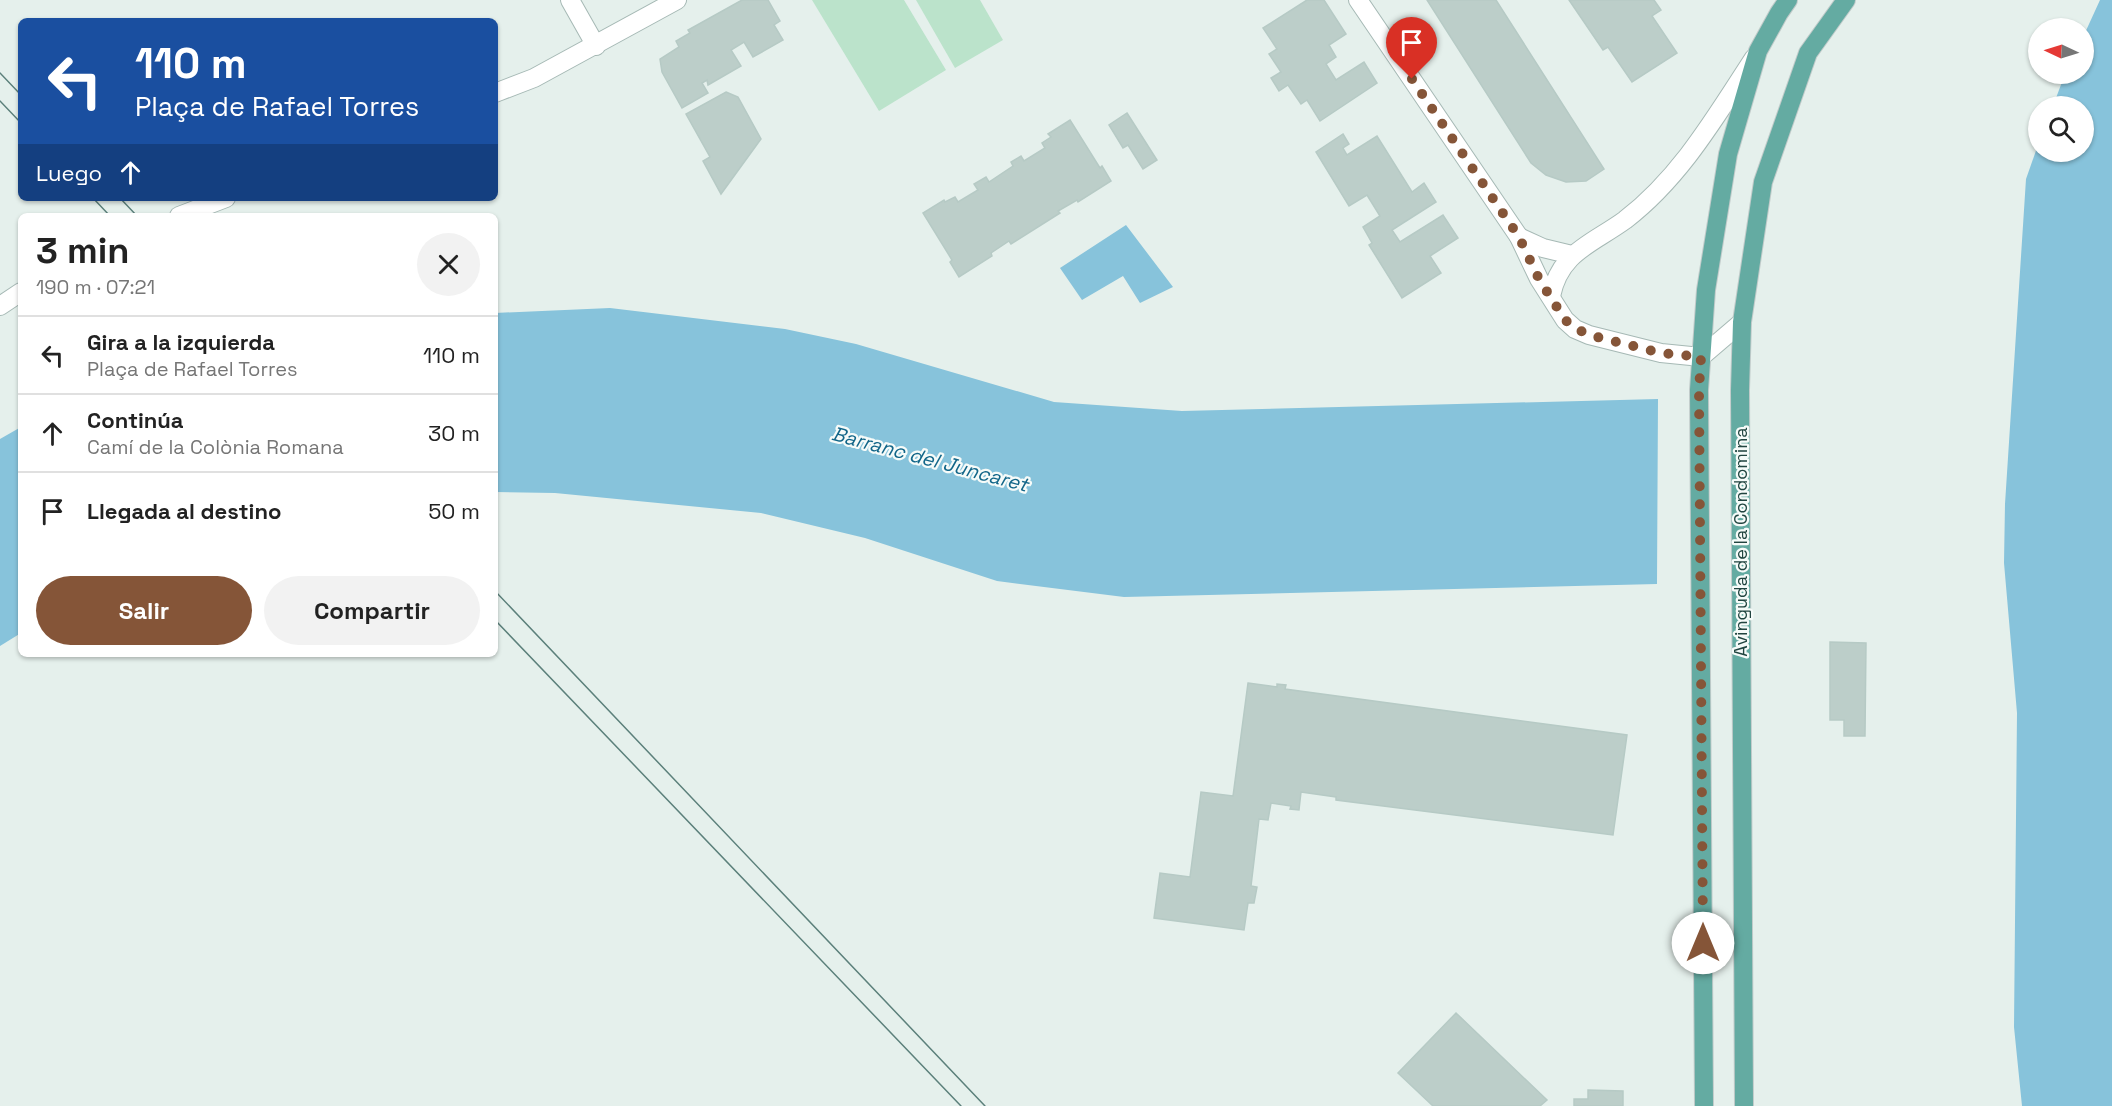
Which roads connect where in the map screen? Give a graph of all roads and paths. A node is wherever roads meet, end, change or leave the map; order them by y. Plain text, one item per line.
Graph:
1 (570, 0) edge
2 (677, 0) edge
3 (1358, 0) edge
4 (1788, 0) edge
5 (1846, 0) edge
6 (596, 46) junction
7 (1758, 51) junction
8 (498, 92) edge
9 (218, 201) edge
10 (187, 213) edge
11 (1519, 237) junction
12 (1572, 255) junction
13 (18, 294) edge
14 (1551, 296) junction
15 (0, 306) edge
16 (1742, 322) junction
17 (1701, 357) junction
18 (1704, 1106) edge
19 (1744, 1106) edge

1 - 6 street
2 - 6 street
3 - 11 street
4 - 7 main road
5 - 16 main road, Avinguda de la Condomina
6 - 8 street
7 - 12 street
7 - 17 main road
9 - 10 street
11 - 12 street
11 - 14 street
12 - 14 street
13 - 15 street
14 - 17 street
16 - 17 street
16 - 19 main road, Avinguda de la Condomina
17 - 18 main road

